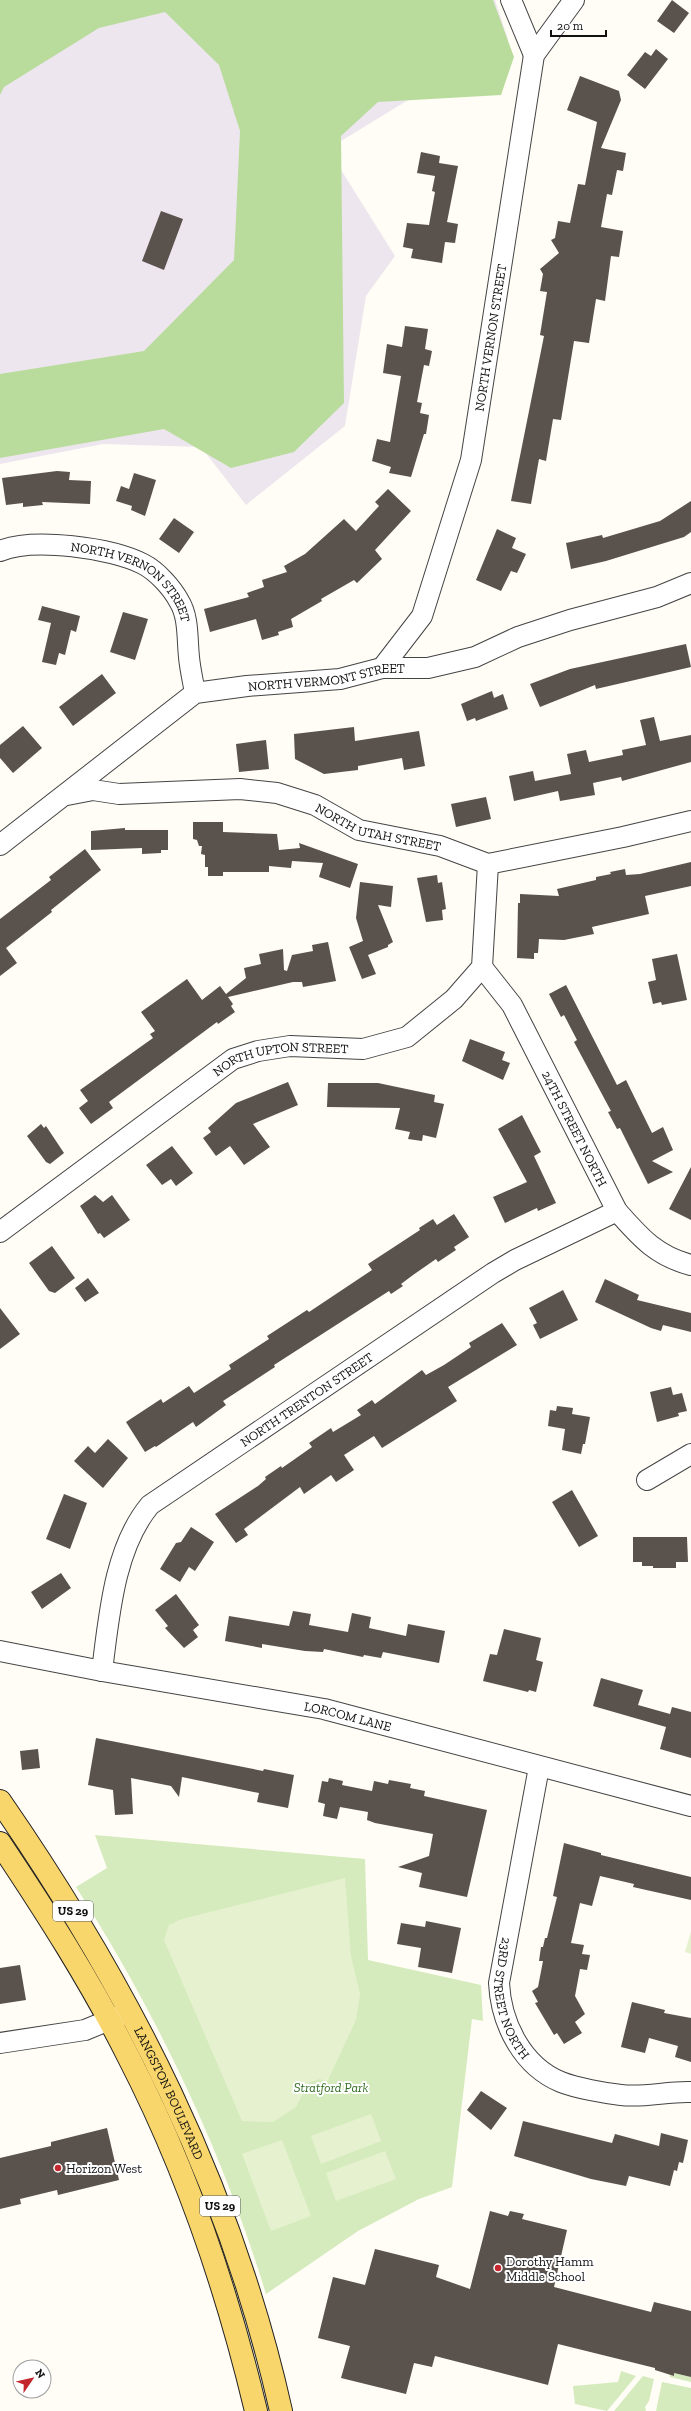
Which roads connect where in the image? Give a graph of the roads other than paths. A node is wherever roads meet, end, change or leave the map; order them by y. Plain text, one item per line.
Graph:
1 (511, 0) edge
2 (574, 0) edge
3 (534, 55) junction
4 (0, 550) edge
5 (691, 583) edge
6 (382, 668) junction
7 (195, 693) junction
8 (63, 796) junction
9 (691, 820) edge
10 (0, 845) edge
11 (488, 864) junction
12 (482, 967) junction
13 (617, 1211) junction
14 (0, 1232) edge
15 (691, 1265) edge
16 (691, 1454) edge
17 (647, 1480) dead end
18 (0, 1651) edge
19 (102, 1671) junction
20 (539, 1766) junction
21 (691, 1806) edge
22 (3, 1813) edge
23 (0, 1843) edge
24 (131, 2010) junction
25 (110, 2021) junction
26 (0, 2043) edge
27 (691, 2092) edge
28 (256, 2411) edge
29 (281, 2411) edge

1 - 3 street
2 - 3 street, NORTH VERNON STREET
3 - 6 street, NORTH VERNON STREET
4 - 7 street, NORTH VERNON STREET
5 - 6 street, NORTH VERMONT STREET
6 - 7 street, NORTH VERMONT STREET
7 - 8 street
8 - 10 street
8 - 11 street, NORTH UTAH STREET
9 - 11 street
11 - 12 street
12 - 13 street, 24TH STREET NORTH
12 - 14 street, NORTH UPTON STREET
13 - 15 street, 24TH STREET NORTH
13 - 19 street, NORTH TRENTON STREET
16 - 17 street
18 - 19 street, LORCOM LANE
19 - 20 street, LORCOM LANE
20 - 21 street, LORCOM LANE
20 - 27 street, 23RD STREET NORTH
22 - 24 main road, LANGSTON BOULEVARD / US 29
23 - 25 main road, LANGSTON BOULEVARD / US 29
24 - 25 street
24 - 29 main road, LANGSTON BOULEVARD / US 29
25 - 26 street
25 - 28 main road, LANGSTON BOULEVARD / US 29

